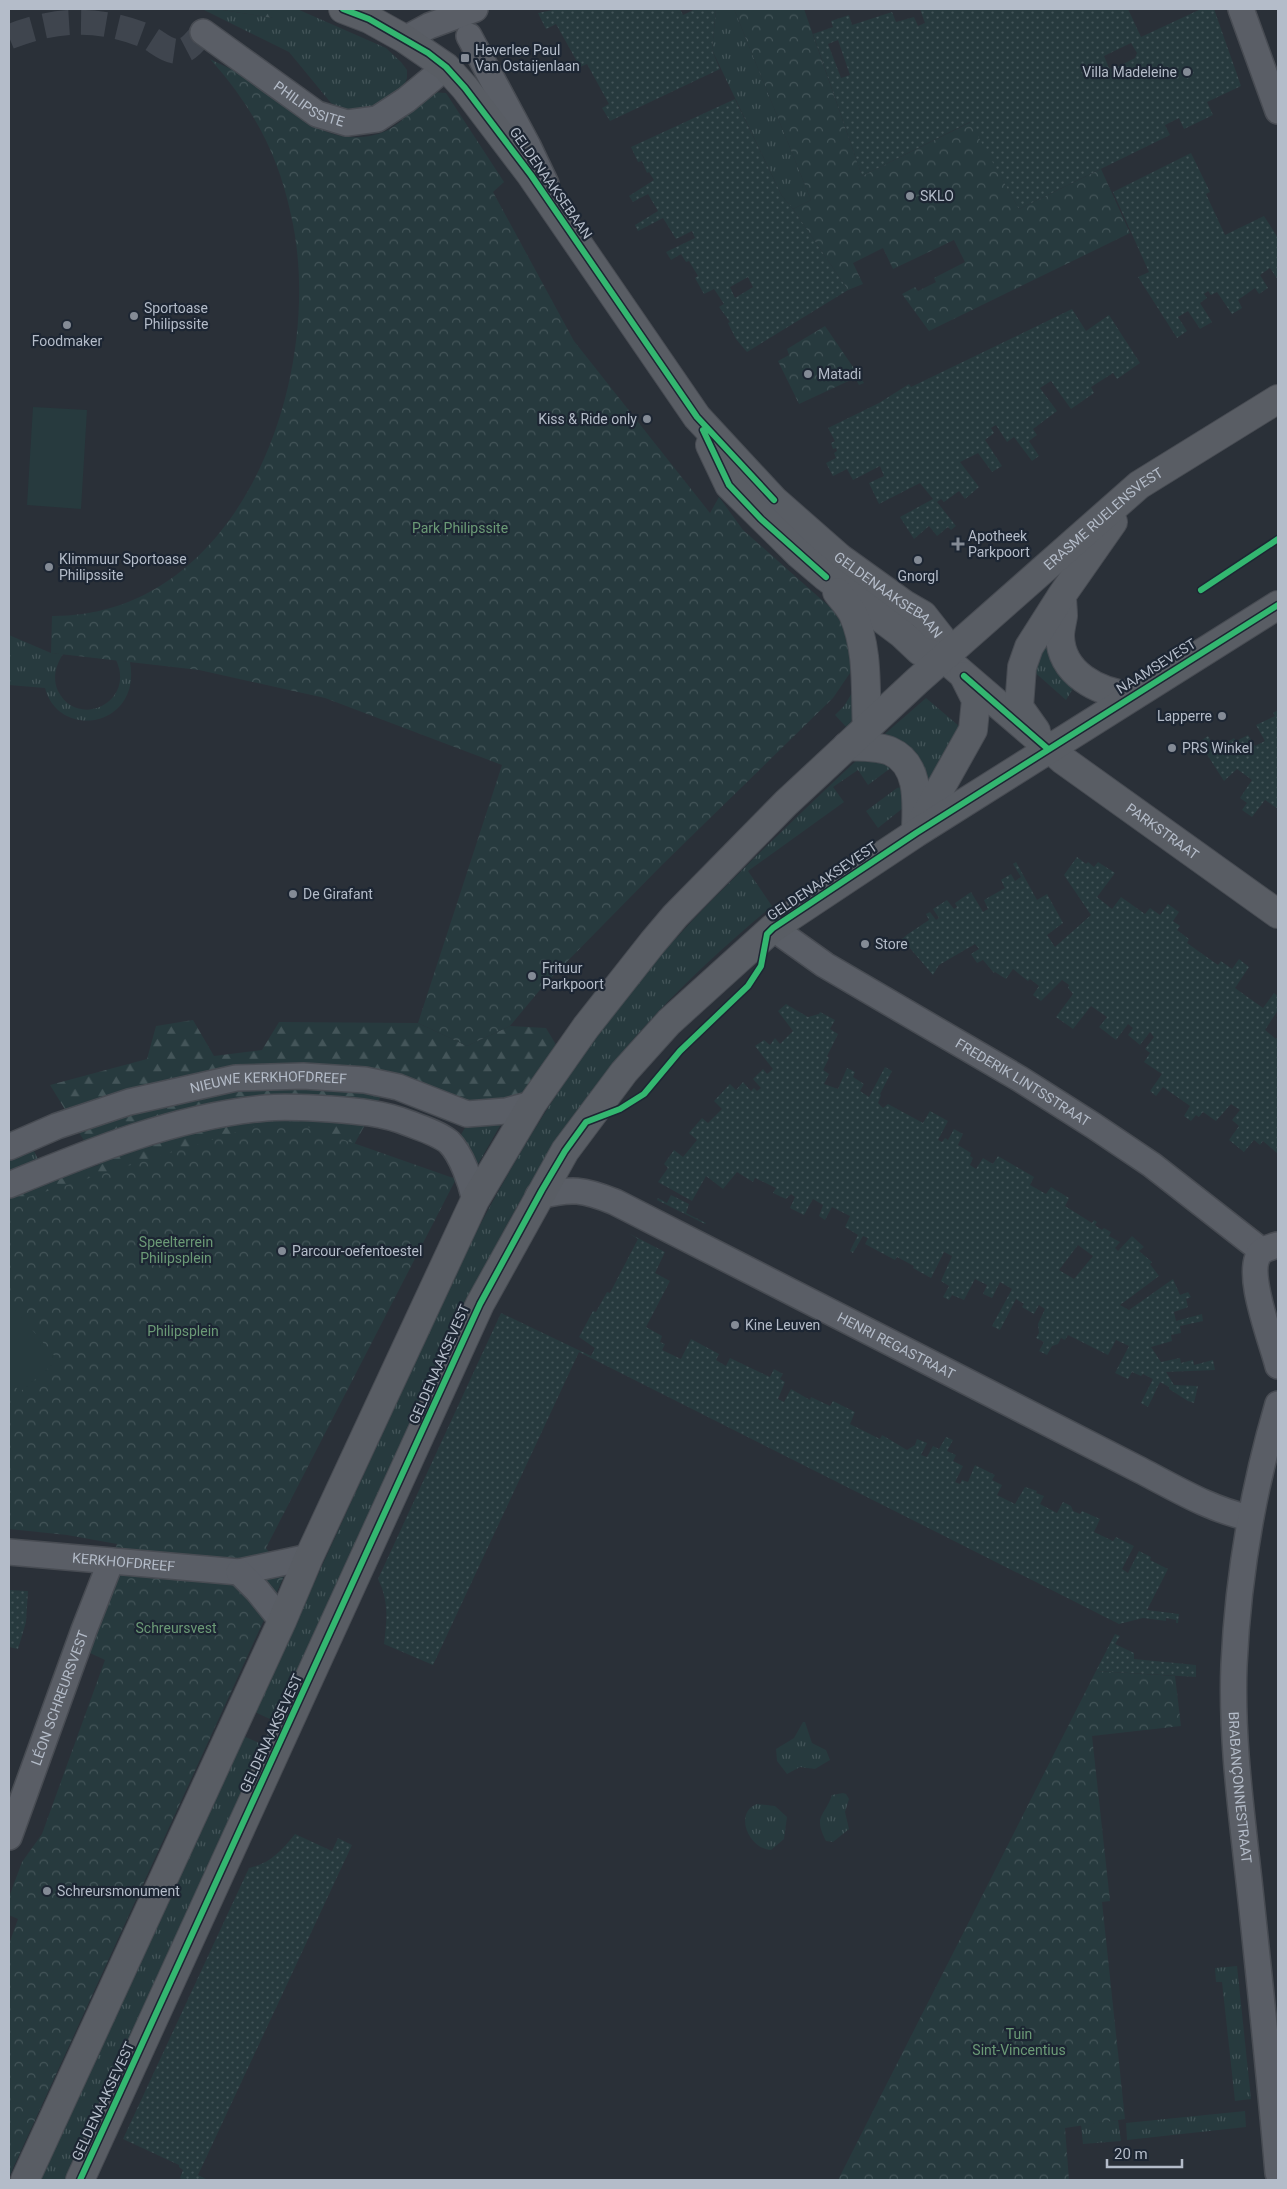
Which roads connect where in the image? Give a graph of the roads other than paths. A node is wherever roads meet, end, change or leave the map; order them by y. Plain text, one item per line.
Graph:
1 (343, 9) edge
2 (475, 9) edge
3 (1241, 9) edge
4 (203, 32) dead end
5 (469, 36) dead end
6 (405, 39) junction
7 (446, 67) junction
8 (1278, 111) edge
9 (561, 218) junction
10 (1278, 398) edge
11 (696, 417) junction
12 (1138, 485) junction
13 (826, 578) junction
14 (1062, 595) junction
15 (1278, 604) edge
16 (944, 658) junction
17 (964, 676) junction
18 (1130, 696) junction
19 (857, 737) junction
20 (1048, 749) junction
21 (916, 833) junction
22 (1278, 914) edge
23 (772, 928) junction
24 (163, 1094) junction
25 (532, 1104) junction
26 (170, 1127) junction
27 (47, 1130) junction
28 (9, 1147) edge
29 (62, 1163) junction
30 (9, 1185) edge
31 (538, 1196) junction
32 (475, 1200) junction
33 (1270, 1248) edge
34 (1278, 1366) edge
35 (1278, 1404) edge
36 (1250, 1518) junction
37 (9, 1552) edge
38 (309, 1556) junction
39 (111, 1561) junction
40 (239, 1572) junction
41 (282, 1621) junction
42 (9, 1837) edge
43 (1278, 2173) edge
44 (25, 2180) edge
45 (80, 2180) edge

1 - 6 main road, GELDENAAKSEBAAN
2 - 6 street
3 - 8 street
4 - 7 street, PHILIPSSITE
5 - 9 street, GELDENAAKSEBAAN
6 - 7 main road, GELDENAAKSEBAAN
7 - 9 main road, GELDENAAKSEBAAN
9 - 11 main road, GELDENAAKSEBAAN
10 - 12 main road, ERASME RUELENSVEST
11 - 13 main road, GELDENAAKSEBAAN
11 - 16 main road, GELDENAAKSEBAAN
12 - 14 main road
12 - 16 main road, ERASME RUELENSVEST
13 - 16 main road, GELDENAAKSEBAAN
13 - 19 main road
14 - 18 main road
14 - 20 main road
15 - 18 main road, NAAMSEVEST
16 - 17 main road
16 - 19 main road
17 - 20 main road
17 - 21 main road
18 - 20 main road, NAAMSEVEST
19 - 21 main road
19 - 25 main road
20 - 21 main road, GELDENAAKSEVEST
20 - 22 main road, PARKSTRAAT
21 - 23 main road, GELDENAAKSEVEST
23 - 31 main road, GELDENAAKSEVEST
23 - 33 street, FREDERIK LINTSSTRAAT
24 - 25 street, NIEUWE KERKHOFDREEF
24 - 26 street
24 - 27 street, NIEUWE KERKHOFDREEF
25 - 32 main road
26 - 29 street, NIEUWE KERKHOFDREEF
26 - 32 street, NIEUWE KERKHOFDREEF
27 - 28 street, NIEUWE KERKHOFDREEF
27 - 29 street
29 - 30 street, NIEUWE KERKHOFDREEF
31 - 36 street, HENRI REGASTRAAT
31 - 45 main road, GELDENAAKSEVEST
32 - 38 main road
33 - 34 street, FREDERIK LINTSSTRAAT
35 - 36 street, BRABANÇONNESTRAAT
36 - 43 street, BRABANÇONNESTRAAT
37 - 39 street, KERKHOFDREEF
38 - 40 street, KERKHOFDREEF
38 - 41 main road
39 - 40 street, KERKHOFDREEF
39 - 42 street, LÉON SCHREURSVEST
40 - 41 street
41 - 44 main road

